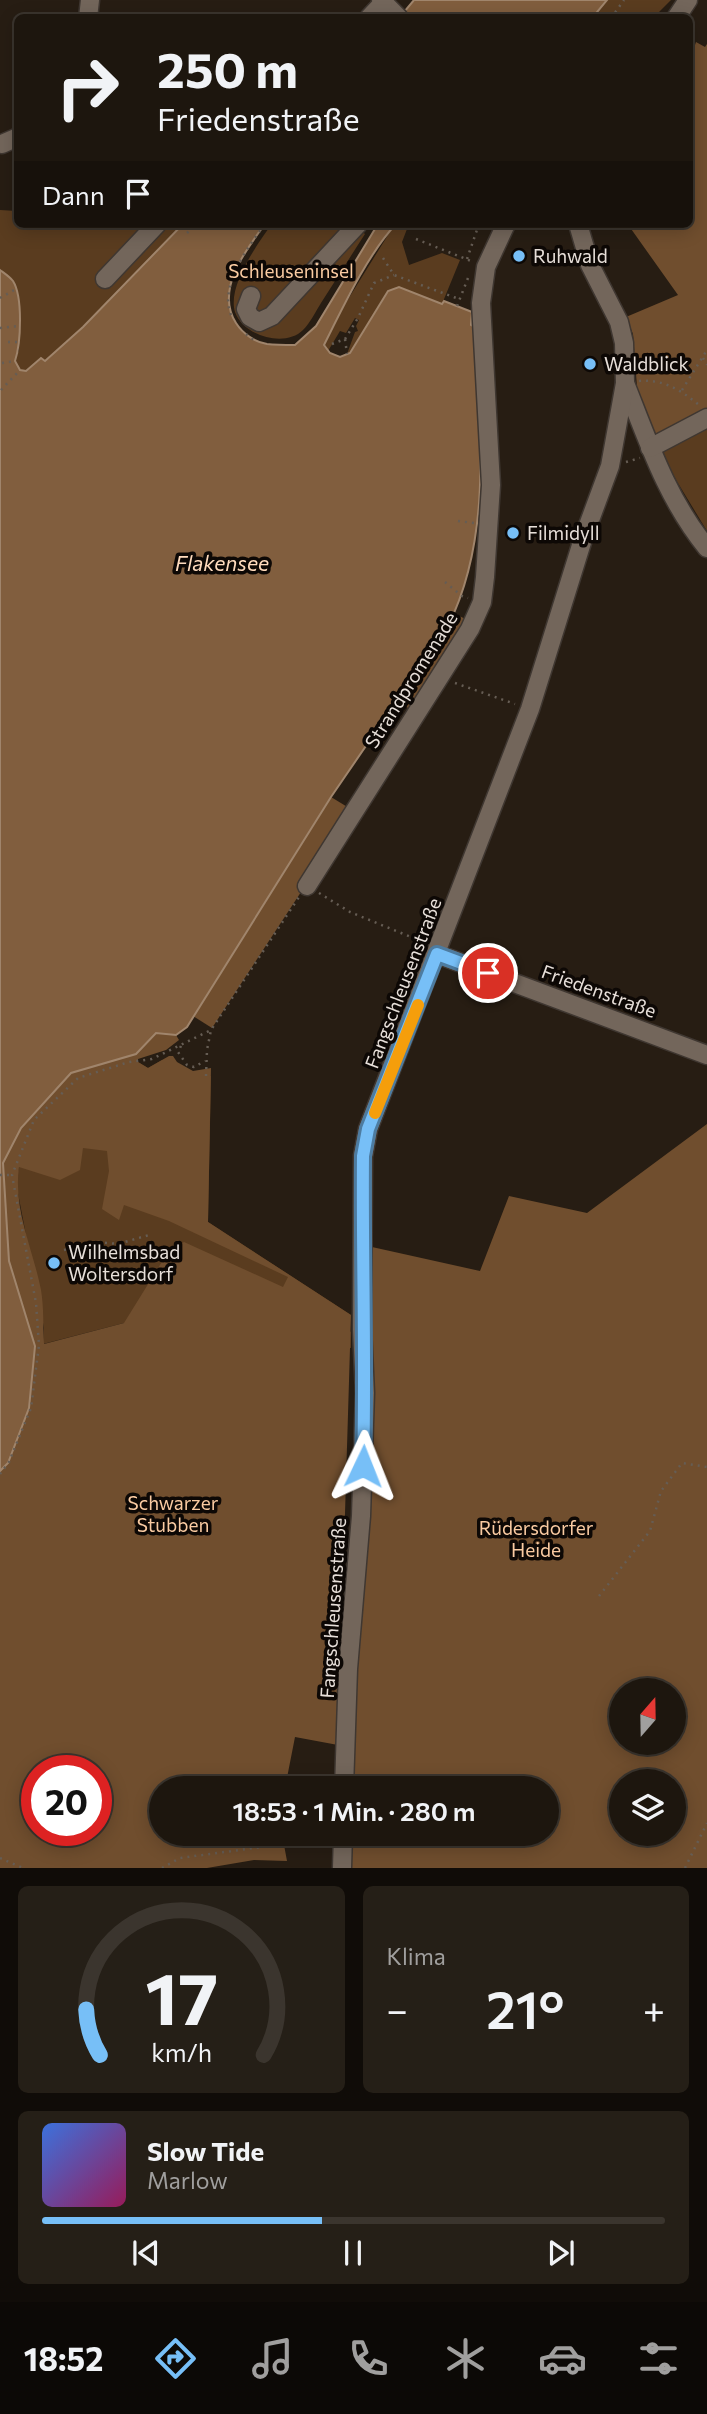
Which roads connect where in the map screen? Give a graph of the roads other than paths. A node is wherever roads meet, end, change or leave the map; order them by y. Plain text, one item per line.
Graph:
1 (382, 1) edge
2 (395, 14) edge
3 (153, 228) edge
4 (354, 228) edge
5 (503, 228) edge
6 (579, 228) edge
7 (105, 279) dead end
8 (251, 296) dead end
9 (625, 383) junction
10 (707, 418) edge
11 (651, 452) junction
12 (707, 548) edge
13 (307, 886) road end
14 (438, 951) junction
15 (707, 1055) edge
16 (344, 1776) edge
17 (343, 1846) edge
18 (342, 1868) edge

1 - 2 street
3 - 7 street
4 - 8 street
5 - 13 street, Strandpromenade
6 - 9 street, Fangschleusenstraße
9 - 11 street
9 - 14 street, Fangschleusenstraße
10 - 11 street
11 - 12 street
14 - 15 street, Friedenstraße
14 - 16 street, Fangschleusenstraße
17 - 18 street

